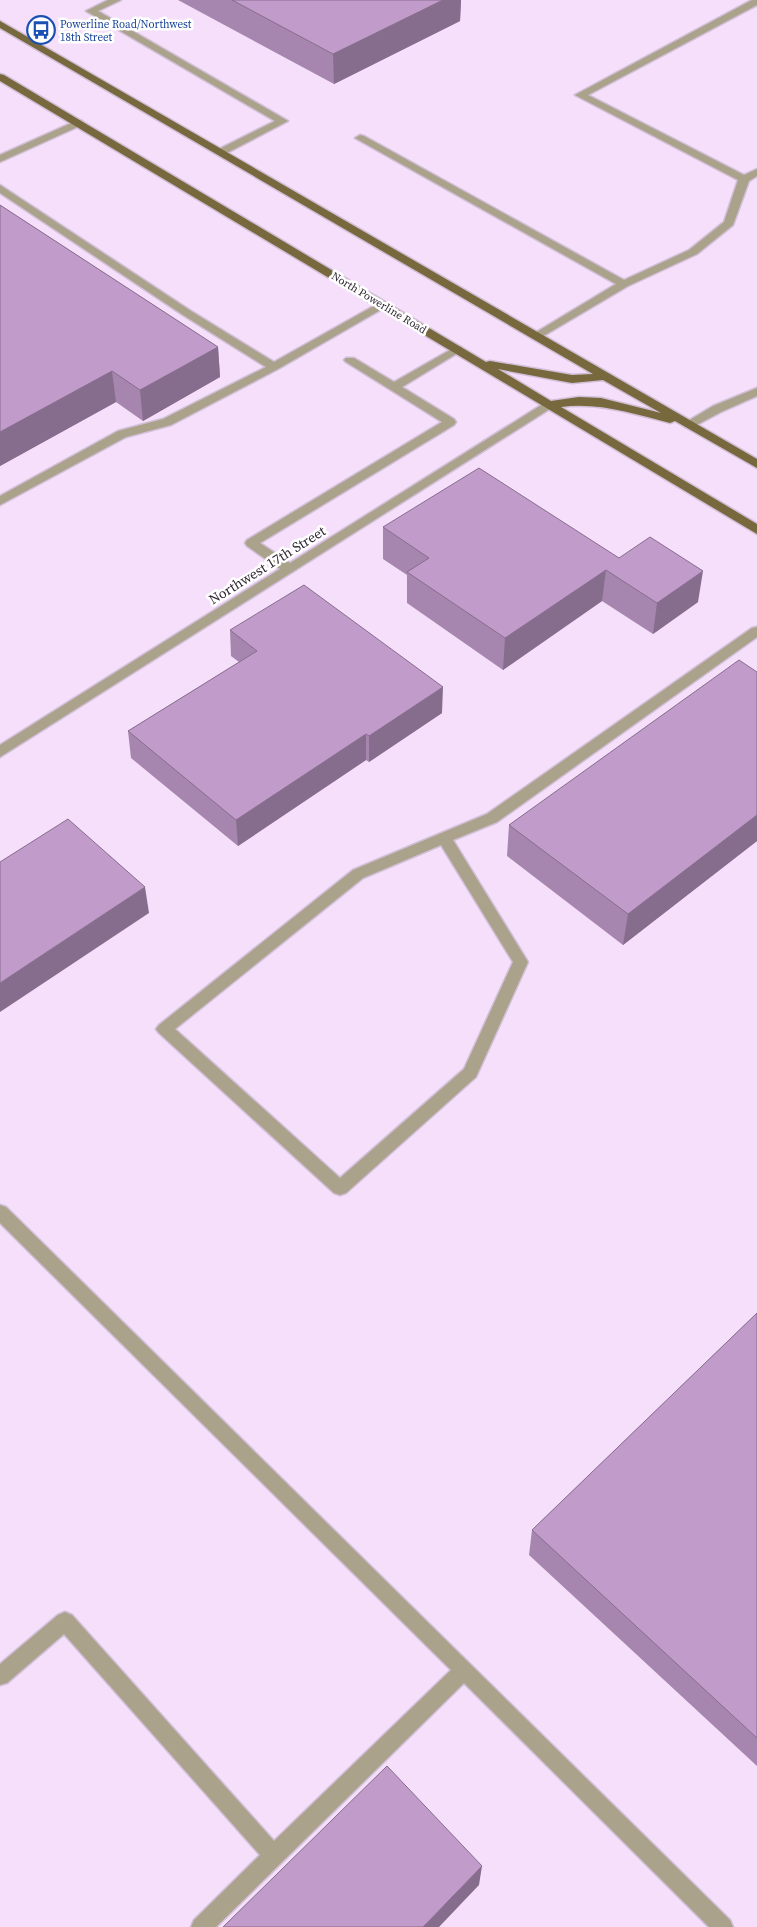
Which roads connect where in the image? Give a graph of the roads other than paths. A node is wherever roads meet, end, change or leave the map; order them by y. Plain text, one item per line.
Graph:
1 (116, 0) edge
2 (757, 1) edge
3 (0, 24) edge
4 (0, 77) edge
5 (78, 123) junction
6 (360, 138) dead end
7 (221, 152) junction
8 (0, 159) edge
9 (757, 172) edge
10 (744, 179) junction
11 (0, 188) edge
12 (624, 284) junction
13 (383, 305) junction
14 (536, 336) junction
15 (458, 349) junction
16 (350, 360) dead end
17 (478, 362) junction
18 (274, 367) junction
19 (606, 376) junction
20 (394, 387) junction
21 (757, 392) edge
22 (550, 405) junction
23 (689, 424) junction
24 (757, 464) edge
25 (0, 502) edge
26 (757, 530) edge
27 (289, 569) junction
28 (757, 631) edge
29 (722, 656) junction
30 (736, 665) edge
31 (0, 752) edge
32 (444, 838) junction
33 (0, 1212) edge
34 (464, 1670) junction
35 (0, 1676) edge
36 (274, 1856) junction
37 (201, 1927) edge
38 (723, 1927) edge

1 - 7 street
2 - 10 street
3 - 7 main road
4 - 5 main road, North Powerline Road
5 - 8 street
5 - 13 main road, North Powerline Road
6 - 12 street
7 - 14 main road
9 - 10 street
10 - 12 street
11 - 18 street
12 - 14 street
13 - 15 main road, North Powerline Road
13 - 18 street
14 - 19 main road
15 - 17 main road, North Powerline Road
15 - 20 street
16 - 20 street
17 - 19 main road
17 - 22 main road, North Powerline Road
18 - 25 street
19 - 23 main road
20 - 27 street
21 - 23 street
22 - 23 main road
22 - 26 main road, North Powerline Road
22 - 27 street, Northwest 17th Street
23 - 24 main road
27 - 31 street, Northwest 17th Street
28 - 29 street
29 - 30 street
29 - 32 street
32 - 32 street
33 - 34 street
34 - 36 street
34 - 38 street
35 - 36 street
36 - 37 street

